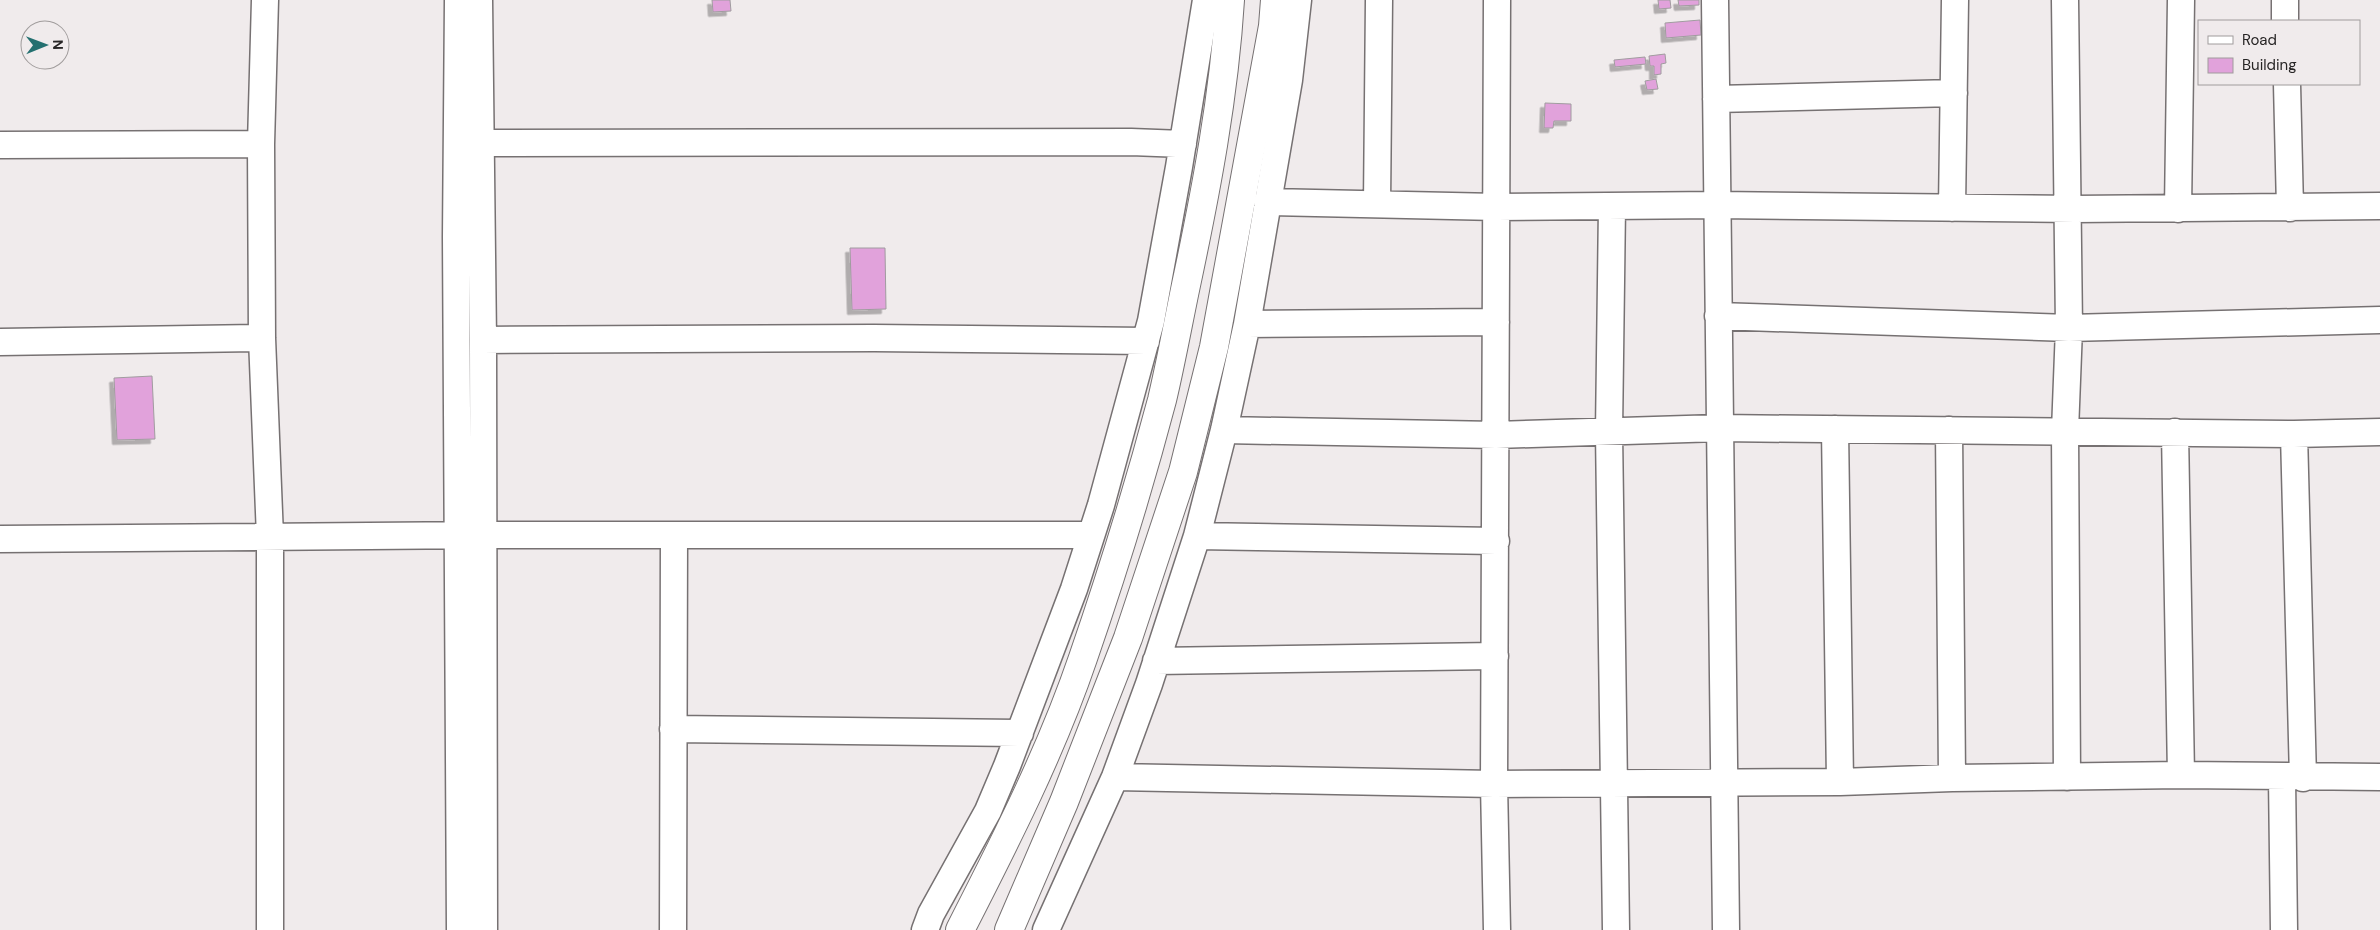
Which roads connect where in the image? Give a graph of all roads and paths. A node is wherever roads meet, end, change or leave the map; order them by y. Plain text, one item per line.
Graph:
1 (265, 0) edge
2 (458, 0) edge
3 (479, 0) edge
4 (1206, 0) edge
5 (1230, 0) edge
6 (1275, 0) edge
7 (1298, 0) edge
8 (1379, 0) edge
9 (1497, 0) edge
10 (1715, 0) edge
11 (1954, 0) edge
12 (2065, 0) edge
13 (2181, 0) edge
14 (2285, 0) edge
15 (2285, 20) edge
16 (2287, 85) edge
17 (1954, 93) junction
18 (1716, 99) junction
19 (469, 143) junction
20 (261, 144) junction
21 (1183, 144) junction
22 (0, 145) edge
23 (1267, 202) junction
24 (1378, 204) junction
25 (1717, 205) junction
26 (1612, 206) junction
27 (2380, 206) edge
28 (1497, 207) junction
29 (1952, 208) junction
30 (2178, 208) junction
31 (2290, 208) junction
32 (2066, 209) junction
33 (1718, 316) junction
34 (2380, 320) edge
35 (1496, 322) junction
36 (1247, 324) junction
37 (2069, 328) junction
38 (262, 338) junction
39 (483, 340) junction
40 (1146, 341) junction
41 (0, 342) edge
42 (1719, 428) junction
43 (1835, 429) junction
44 (1224, 430) junction
45 (1949, 430) junction
46 (2065, 431) junction
47 (1609, 432) junction
48 (2175, 432) junction
49 (2380, 432) edge
50 (2294, 434) junction
51 (1496, 435) junction
52 (471, 535) junction
53 (674, 535) junction
54 (1091, 535) junction
55 (1197, 536) junction
56 (270, 537) junction
57 (0, 540) edge
58 (1496, 541) junction
59 (1495, 656) junction
60 (1156, 661) junction
61 (673, 730) junction
62 (1020, 733) junction
63 (2181, 775) junction
64 (1114, 776) junction
65 (2067, 777) junction
66 (2380, 777) edge
67 (1952, 778) junction
68 (2292, 778) junction
69 (1840, 782) junction
70 (1723, 783) junction
71 (1494, 784) junction
72 (1614, 784) junction
73 (270, 930) edge
74 (460, 930) edge
75 (484, 930) edge
76 (673, 930) edge
77 (925, 930) edge
78 (960, 930) edge
79 (1009, 930) edge
80 (1046, 930) edge
81 (1497, 930) edge
82 (1616, 930) edge
83 (1726, 930) edge
84 (2284, 930) edge

1 - 20 street
2 - 19 street
3 - 19 street
4 - 21 street
5 - 78 main road
6 - 79 main road
7 - 23 street
8 - 24 street
9 - 28 street
10 - 18 street
11 - 17 street
12 - 32 street
13 - 30 street
14 - 15 street
16 - 31 street
17 - 18 street
17 - 29 street
18 - 25 street
19 - 21 street
19 - 39 street
19 - 52 street
20 - 22 street
20 - 38 street
21 - 40 street
23 - 24 street
23 - 36 street
24 - 28 street
25 - 26 street
25 - 29 street
25 - 33 street
26 - 28 street
26 - 47 street
27 - 31 street
28 - 35 street
29 - 32 street
30 - 31 street
30 - 32 street
32 - 37 street
33 - 37 street
33 - 42 street
34 - 37 street
35 - 36 street
35 - 51 street
36 - 44 street
37 - 46 street
38 - 41 street
38 - 56 street
39 - 40 street
39 - 52 street
40 - 54 street
42 - 43 street
42 - 47 street
42 - 70 street
43 - 45 street
43 - 69 street
44 - 51 street
44 - 55 street
45 - 46 street
45 - 67 street
46 - 48 street
46 - 65 street
47 - 51 street
47 - 72 street
48 - 50 street
48 - 63 street
49 - 50 street
50 - 68 street
51 - 58 street
52 - 53 street
52 - 56 street
52 - 74 street
52 - 75 street
53 - 54 street
53 - 61 street
54 - 62 street
55 - 58 street
55 - 60 street
56 - 57 street
56 - 73 street
58 - 59 street
59 - 60 street
59 - 71 street
60 - 64 street
61 - 62 street
61 - 76 street
62 - 77 street
63 - 65 street
63 - 68 street
64 - 71 street
64 - 80 street
65 - 67 street
66 - 68 street
67 - 69 street
68 - 84 street
69 - 70 street
70 - 72 street
70 - 83 street
71 - 72 street
71 - 81 street
72 - 82 street

